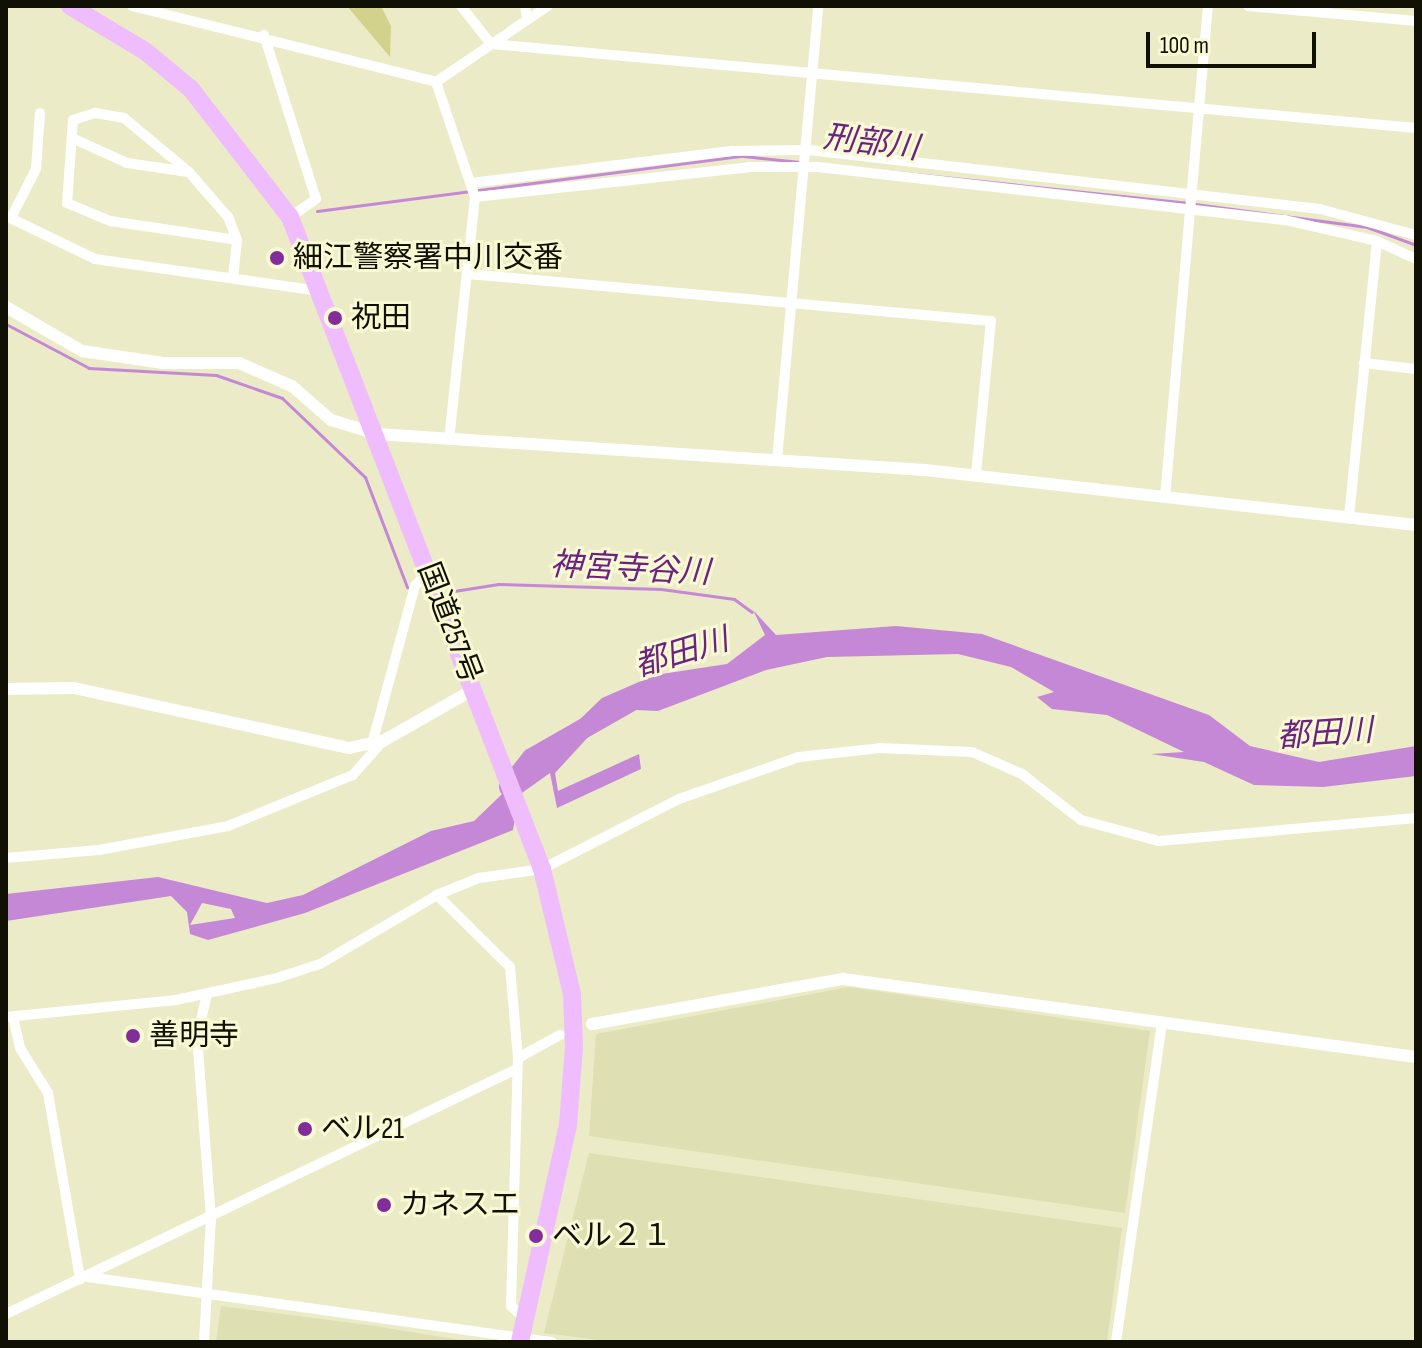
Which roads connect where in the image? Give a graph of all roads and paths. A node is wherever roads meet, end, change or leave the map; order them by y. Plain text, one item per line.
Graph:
1 (70, 6) edge
2 (132, 6) edge
3 (461, 6) edge
4 (525, 6) edge
5 (548, 6) edge
6 (818, 6) edge
7 (1208, 6) edge
8 (1248, 6) edge
9 (93, 10) edge
10 (527, 19) junction
11 (1416, 21) edge
12 (264, 35) junction
13 (491, 44) junction
14 (812, 74) junction
15 (436, 82) junction
16 (1197, 108) junction
17 (40, 113) dead end
18 (1416, 128) edge
19 (72, 138) junction
20 (808, 159) junction
21 (189, 172) junction
22 (473, 191) junction
23 (1192, 204) junction
24 (8, 217) edge
25 (290, 217) junction
26 (1416, 235) edge
27 (237, 240) junction
28 (1377, 241) junction
29 (1416, 259) edge
30 (468, 274) junction
31 (233, 278) junction
32 (322, 291) junction
33 (792, 303) junction
34 (6, 307) edge
35 (1364, 363) junction
36 (1416, 369) edge
37 (377, 434) junction
38 (449, 440) junction
39 (777, 460) junction
40 (976, 474) junction
41 (1165, 497) junction
42 (1349, 517) junction
43 (1416, 525) edge
44 (429, 571) junction
45 (6, 689) edge
46 (474, 689) junction
47 (377, 742) junction
48 (1416, 818) edge
49 (6, 858) edge
50 (541, 866) junction
51 (437, 895) junction
52 (207, 994) junction
53 (10, 1017) edge
54 (1162, 1023) junction
55 (592, 1024) dead end
56 (560, 1035) dead end
57 (1416, 1057) edge
58 (518, 1064) junction
59 (211, 1218) junction
60 (83, 1278) junction
61 (210, 1293) junction
62 (6, 1314) edge
63 (522, 1333) edge
64 (204, 1342) edge
65 (552, 1342) edge
66 (1116, 1342) edge

1 - 9 highway, 国道257号
2 - 12 street
3 - 13 street
4 - 10 street
5 - 10 street
6 - 14 street
7 - 16 street
8 - 11 street
9 - 25 highway, 国道257号
10 - 13 street
12 - 15 street
12 - 25 street
13 - 14 street
13 - 15 street
14 - 16 street
14 - 20 street
15 - 22 street
16 - 18 street
16 - 23 street
17 - 24 street
19 - 21 street
19 - 21 street
19 - 27 street
20 - 22 street
20 - 22 street
20 - 23 street
20 - 23 street
20 - 33 street
21 - 27 street
22 - 30 street
23 - 26 street
23 - 28 street
23 - 41 street
24 - 31 street
25 - 32 highway, 国道257号
27 - 31 street
28 - 29 street
28 - 35 street
30 - 33 street
30 - 38 street
31 - 32 street
32 - 37 highway, 国道257号
33 - 39 street
33 - 40 street
34 - 37 street
35 - 36 street
35 - 42 street
37 - 38 street
37 - 44 highway, 国道257号
38 - 39 street
39 - 40 street
40 - 41 street
41 - 42 street
42 - 43 street
44 - 46 highway, 国道257号
44 - 47 street
45 - 47 street
46 - 47 street
46 - 50 highway, 国道257号
47 - 49 street
48 - 50 street
50 - 51 street
50 - 63 highway, 国道257号
51 - 52 street
51 - 58 street
52 - 53 street
52 - 59 street
53 - 60 street
54 - 55 street
54 - 57 street
54 - 66 street
56 - 58 street
58 - 59 street
58 - 63 street
59 - 60 street
59 - 61 street
60 - 61 street
60 - 62 street
61 - 63 street
61 - 64 street
63 - 65 street

